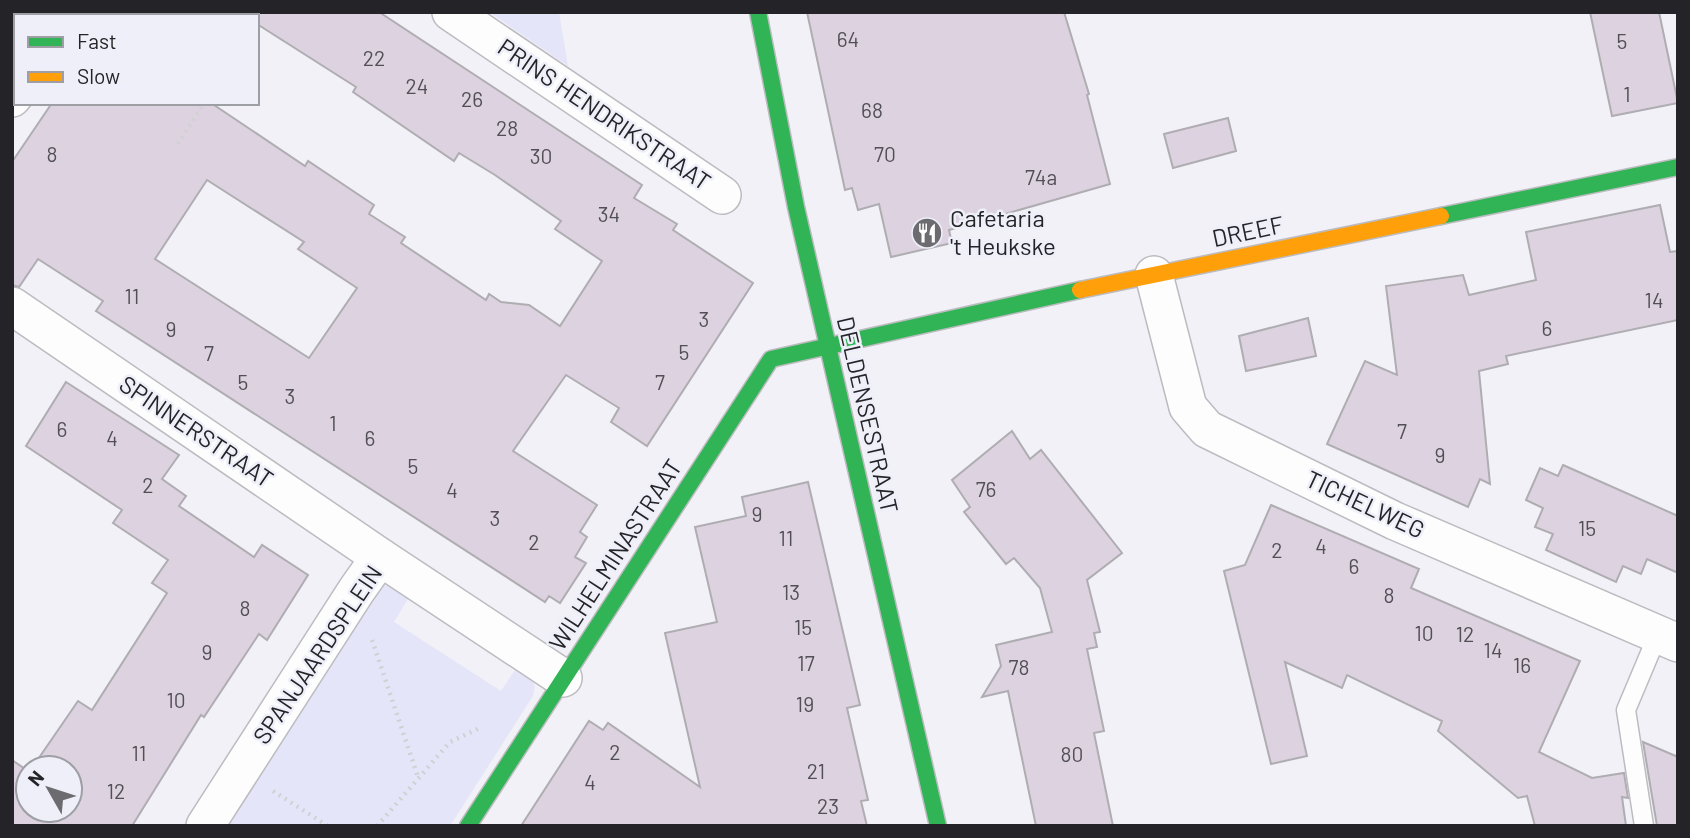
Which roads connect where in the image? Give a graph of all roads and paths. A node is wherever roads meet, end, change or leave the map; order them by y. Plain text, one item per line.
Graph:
1 (451, 12) edge
2 (758, 12) edge
3 (203, 105) edge
4 (178, 144) dead end
5 (1678, 167) edge
6 (722, 195) dead end
7 (1154, 275) junction
8 (12, 306) edge
9 (829, 347) junction
10 (380, 557) junction
11 (356, 591) junction
12 (1668, 638) edge
13 (564, 678) junction
14 (485, 725) dead end
15 (240, 771) junction
16 (418, 778) junction
17 (205, 826) edge
18 (328, 826) edge
19 (377, 826) edge
20 (468, 826) edge
21 (938, 826) edge
22 (1644, 826) edge

1 - 6 street, PRINS HENDRIKSTRAAT
2 - 9 street, DELDENSESTRAAT
3 - 4 path
5 - 7 street, DREEF
7 - 9 street, DREEF
7 - 12 street, TICHELWEG
8 - 10 street, SPINNERSTRAAT
9 - 13 street, WILHELMINASTRAAT
9 - 21 street, DELDENSESTRAAT
10 - 11 street, SPANJAARDSPLEIN
10 - 13 street, SPANJAARDSPLEIN
11 - 15 street, SPANJAARDSPLEIN
11 - 16 path
12 - 22 lane
13 - 20 street, WILHELMINASTRAAT
14 - 16 path
15 - 17 street, SPANJAARDSPLEIN
15 - 18 path
16 - 19 path

